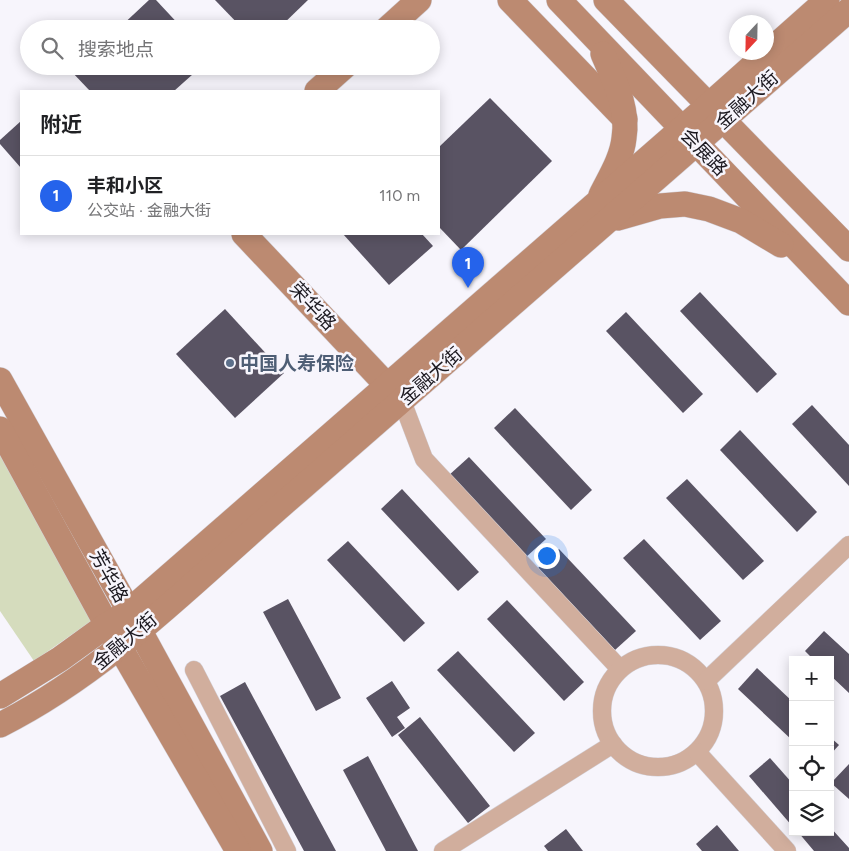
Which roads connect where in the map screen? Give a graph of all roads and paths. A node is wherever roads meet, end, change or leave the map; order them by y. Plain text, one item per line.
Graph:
1 (419, 0) edge
2 (510, 0) edge
3 (559, 0) edge
4 (606, 0) edge
5 (827, 0) edge
6 (849, 10) edge
7 (397, 20) edge
8 (597, 40) junction
9 (335, 75) edge
10 (318, 90) edge
11 (717, 113) junction
12 (625, 119) junction
13 (690, 137) junction
14 (603, 212) junction
15 (245, 235) edge
16 (849, 249) edge
17 (812, 265) junction
18 (849, 303) edge
19 (0, 380) edge
20 (395, 393) junction
21 (1, 432) edge
22 (849, 545) edge
23 (134, 620) junction
24 (107, 625) junction
25 (120, 646) junction
26 (620, 669) junction
27 (194, 670) dead end
28 (706, 681) junction
29 (0, 696) edge
30 (0, 725) edge
31 (612, 744) junction
32 (697, 752) junction
33 (238, 851) edge
34 (260, 851) edge
35 (287, 851) edge
36 (443, 851) edge
37 (787, 851) edge

1 - 7 street
2 - 12 street
3 - 8 street, 会展路
4 - 11 street, 会展路
5 - 11 street, 金融大街
6 - 11 street, 金融大街
8 - 12 street
8 - 13 street, 会展路
9 - 10 street
11 - 13 street, 金融大街
11 - 16 street, 会展路
12 - 14 street
13 - 14 street, 金融大街
13 - 17 street, 会展路
14 - 17 street
14 - 20 street, 金融大街
15 - 20 street, 荣华路
17 - 18 street, 会展路
19 - 23 street, 芳华路
20 - 23 street, 金融大街
20 - 26 street
21 - 24 street, 芳华路
22 - 28 street
23 - 24 street, 金融大街
23 - 25 street, 金融大街
23 - 34 street, 芳华路
24 - 25 street, 芳华路
24 - 29 street, 金融大街
25 - 30 street, 金融大街
25 - 33 street, 芳华路
26 - 28 street
26 - 31 street
27 - 35 street
28 - 32 street
31 - 32 street
31 - 36 street
32 - 37 street

